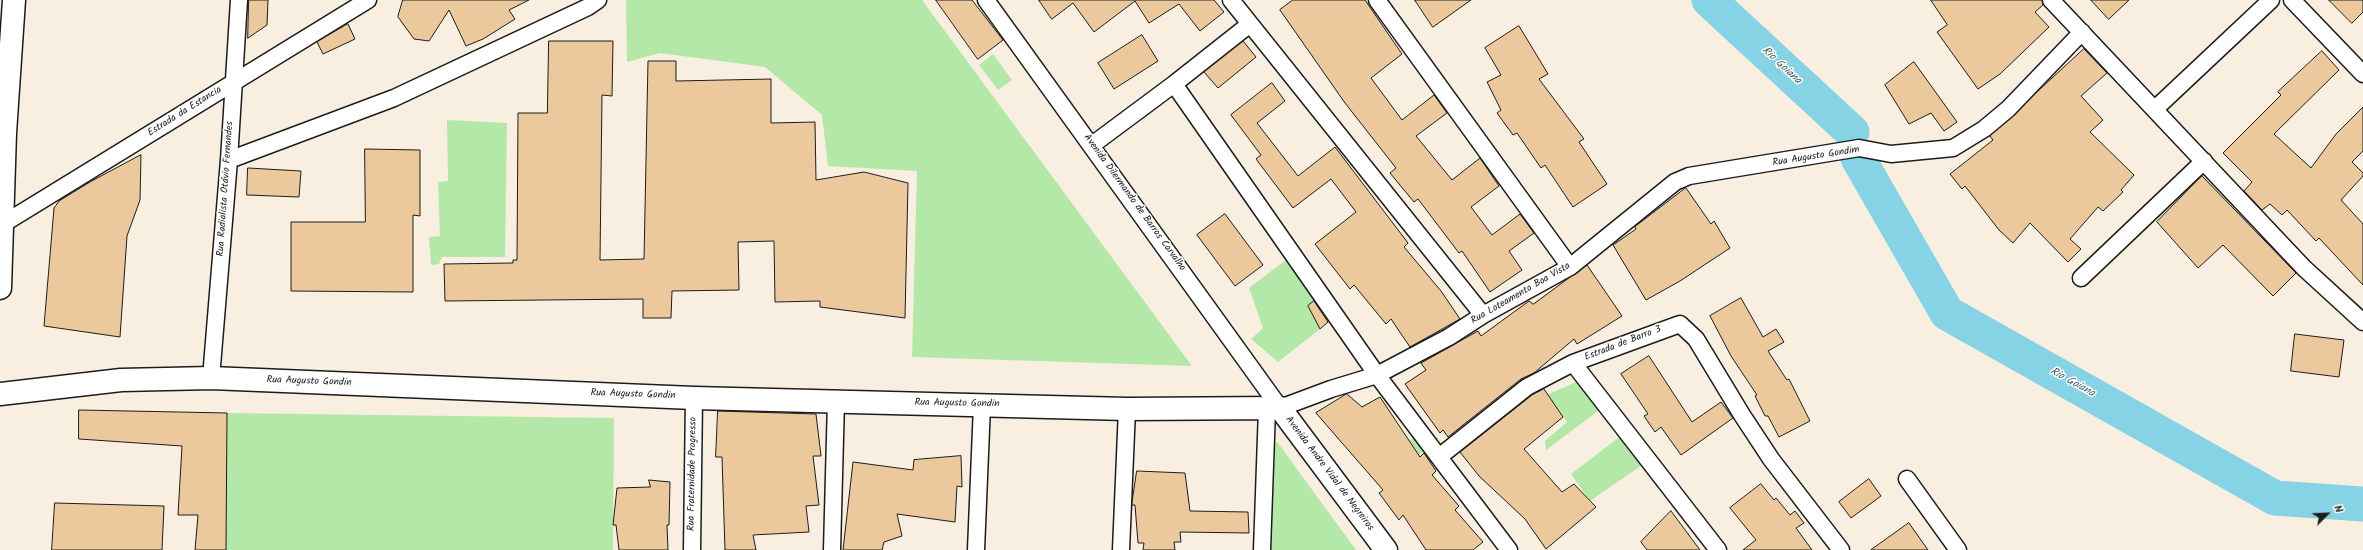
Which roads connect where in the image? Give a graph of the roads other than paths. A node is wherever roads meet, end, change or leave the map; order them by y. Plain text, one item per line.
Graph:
1 (14, 0) edge
2 (239, 0) edge
3 (368, 0) edge
4 (598, 0) edge
5 (986, 0) edge
6 (1377, 0) edge
7 (2051, 0) edge
8 (2271, 0) edge
9 (2292, 0) edge
10 (1234, 1) edge
11 (1250, 24) junction
12 (2082, 32) junction
13 (2363, 74) edge
14 (233, 82) junction
15 (1174, 84) junction
16 (2155, 110) junction
17 (3, 140) edge
18 (1092, 145) junction
19 (229, 160) junction
20 (2204, 161) junction
21 (1675, 182) joint
22 (1, 226) edge
23 (1570, 267) junction
24 (2081, 278) dead end
25 (0, 288) edge
26 (1483, 315) junction
27 (2363, 322) edge
28 (1573, 363) junction
29 (1377, 376) junction
30 (211, 378) junction
31 (0, 394) edge
32 (694, 398) junction
33 (836, 401) junction
34 (982, 405) junction
35 (1127, 409) junction
36 (1274, 409) junction
37 (1439, 457) junction
38 (1907, 480) dead end
39 (692, 550) edge
40 (832, 550) edge
41 (976, 550) edge
42 (1121, 550) edge
43 (1262, 550) edge
44 (1386, 550) edge
45 (1509, 550) edge
46 (1718, 550) edge
47 (1841, 550) edge
48 (1958, 550) edge

1 - 17 street
2 - 14 street, Rua Radialista Otávio Fernandes
3 - 14 street, Estrada da Estancia
4 - 19 street
5 - 18 street, Avenida Dilermando de Barros Carvalho
6 - 23 street
7 - 12 street
8 - 16 street
9 - 13 street
10 - 11 street
11 - 15 street
11 - 26 street
12 - 16 street
12 - 21 street, Rua Augusto Gondim
14 - 19 street, Rua Radialista Otávio Fernandes
14 - 22 street, Estrada da Estancia
15 - 18 street
15 - 29 street
16 - 20 street
17 - 22 street
18 - 36 street, Avenida Dilermando de Barros Carvalho
19 - 30 street, Rua Radialista Otávio Fernandes
20 - 24 street
20 - 27 street
21 - 23 street, Rua Loteamento Boa Vista
22 - 25 street
23 - 26 street, Rua Loteamento Boa Vista
26 - 29 street, Rua Loteamento Boa Vista
28 - 37 street, Estrada de Barro 3
28 - 46 street
28 - 47 street, Estrada de Barro 3
29 - 36 street, Rua Loteamento Boa Vista
29 - 37 street
30 - 31 street, Rua Augusto Gondin
30 - 32 street, Rua Augusto Gondin
32 - 33 street, Rua Augusto Gondin
32 - 39 street, Rua Fraternidade Progresso
33 - 34 street, Rua Augusto Gondin
33 - 40 street
34 - 35 street, Rua Augusto Gondin
34 - 41 street
35 - 36 street, Rua Augusto Gondin
35 - 42 street
36 - 43 street
36 - 44 street, Avenida Andre Vidal de Negreiros
37 - 45 street
38 - 48 street

